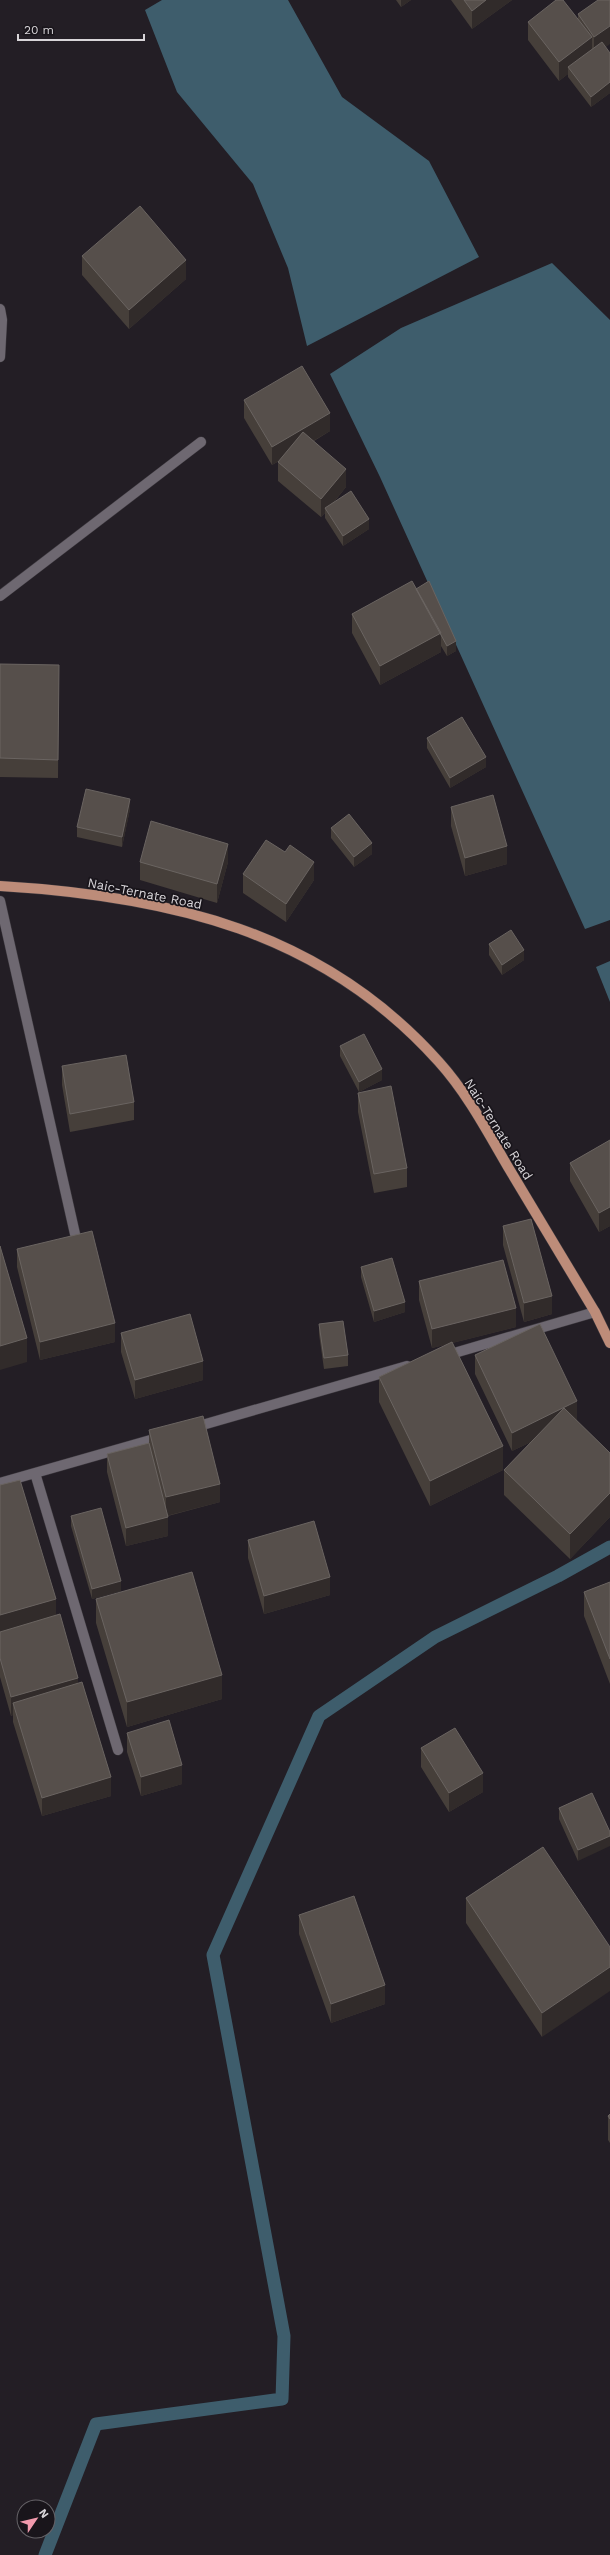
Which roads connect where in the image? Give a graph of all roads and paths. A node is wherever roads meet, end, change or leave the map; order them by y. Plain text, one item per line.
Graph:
1 (0, 309) edge
2 (0, 357) edge
3 (201, 442) dead end
4 (0, 596) edge
5 (0, 886) edge
6 (0, 901) edge
7 (75, 1234) edge
8 (594, 1312) junction
9 (610, 1343) edge
10 (434, 1359) edge
11 (418, 1363) edge
12 (35, 1473) junction
13 (0, 1484) edge
14 (118, 1750) dead end

1 - 2 street
3 - 4 street
5 - 8 main road, Naic-Ternate Road
6 - 7 street
8 - 9 main road, Naic-Ternate Road
8 - 10 street
11 - 12 street
12 - 13 street
12 - 14 street

